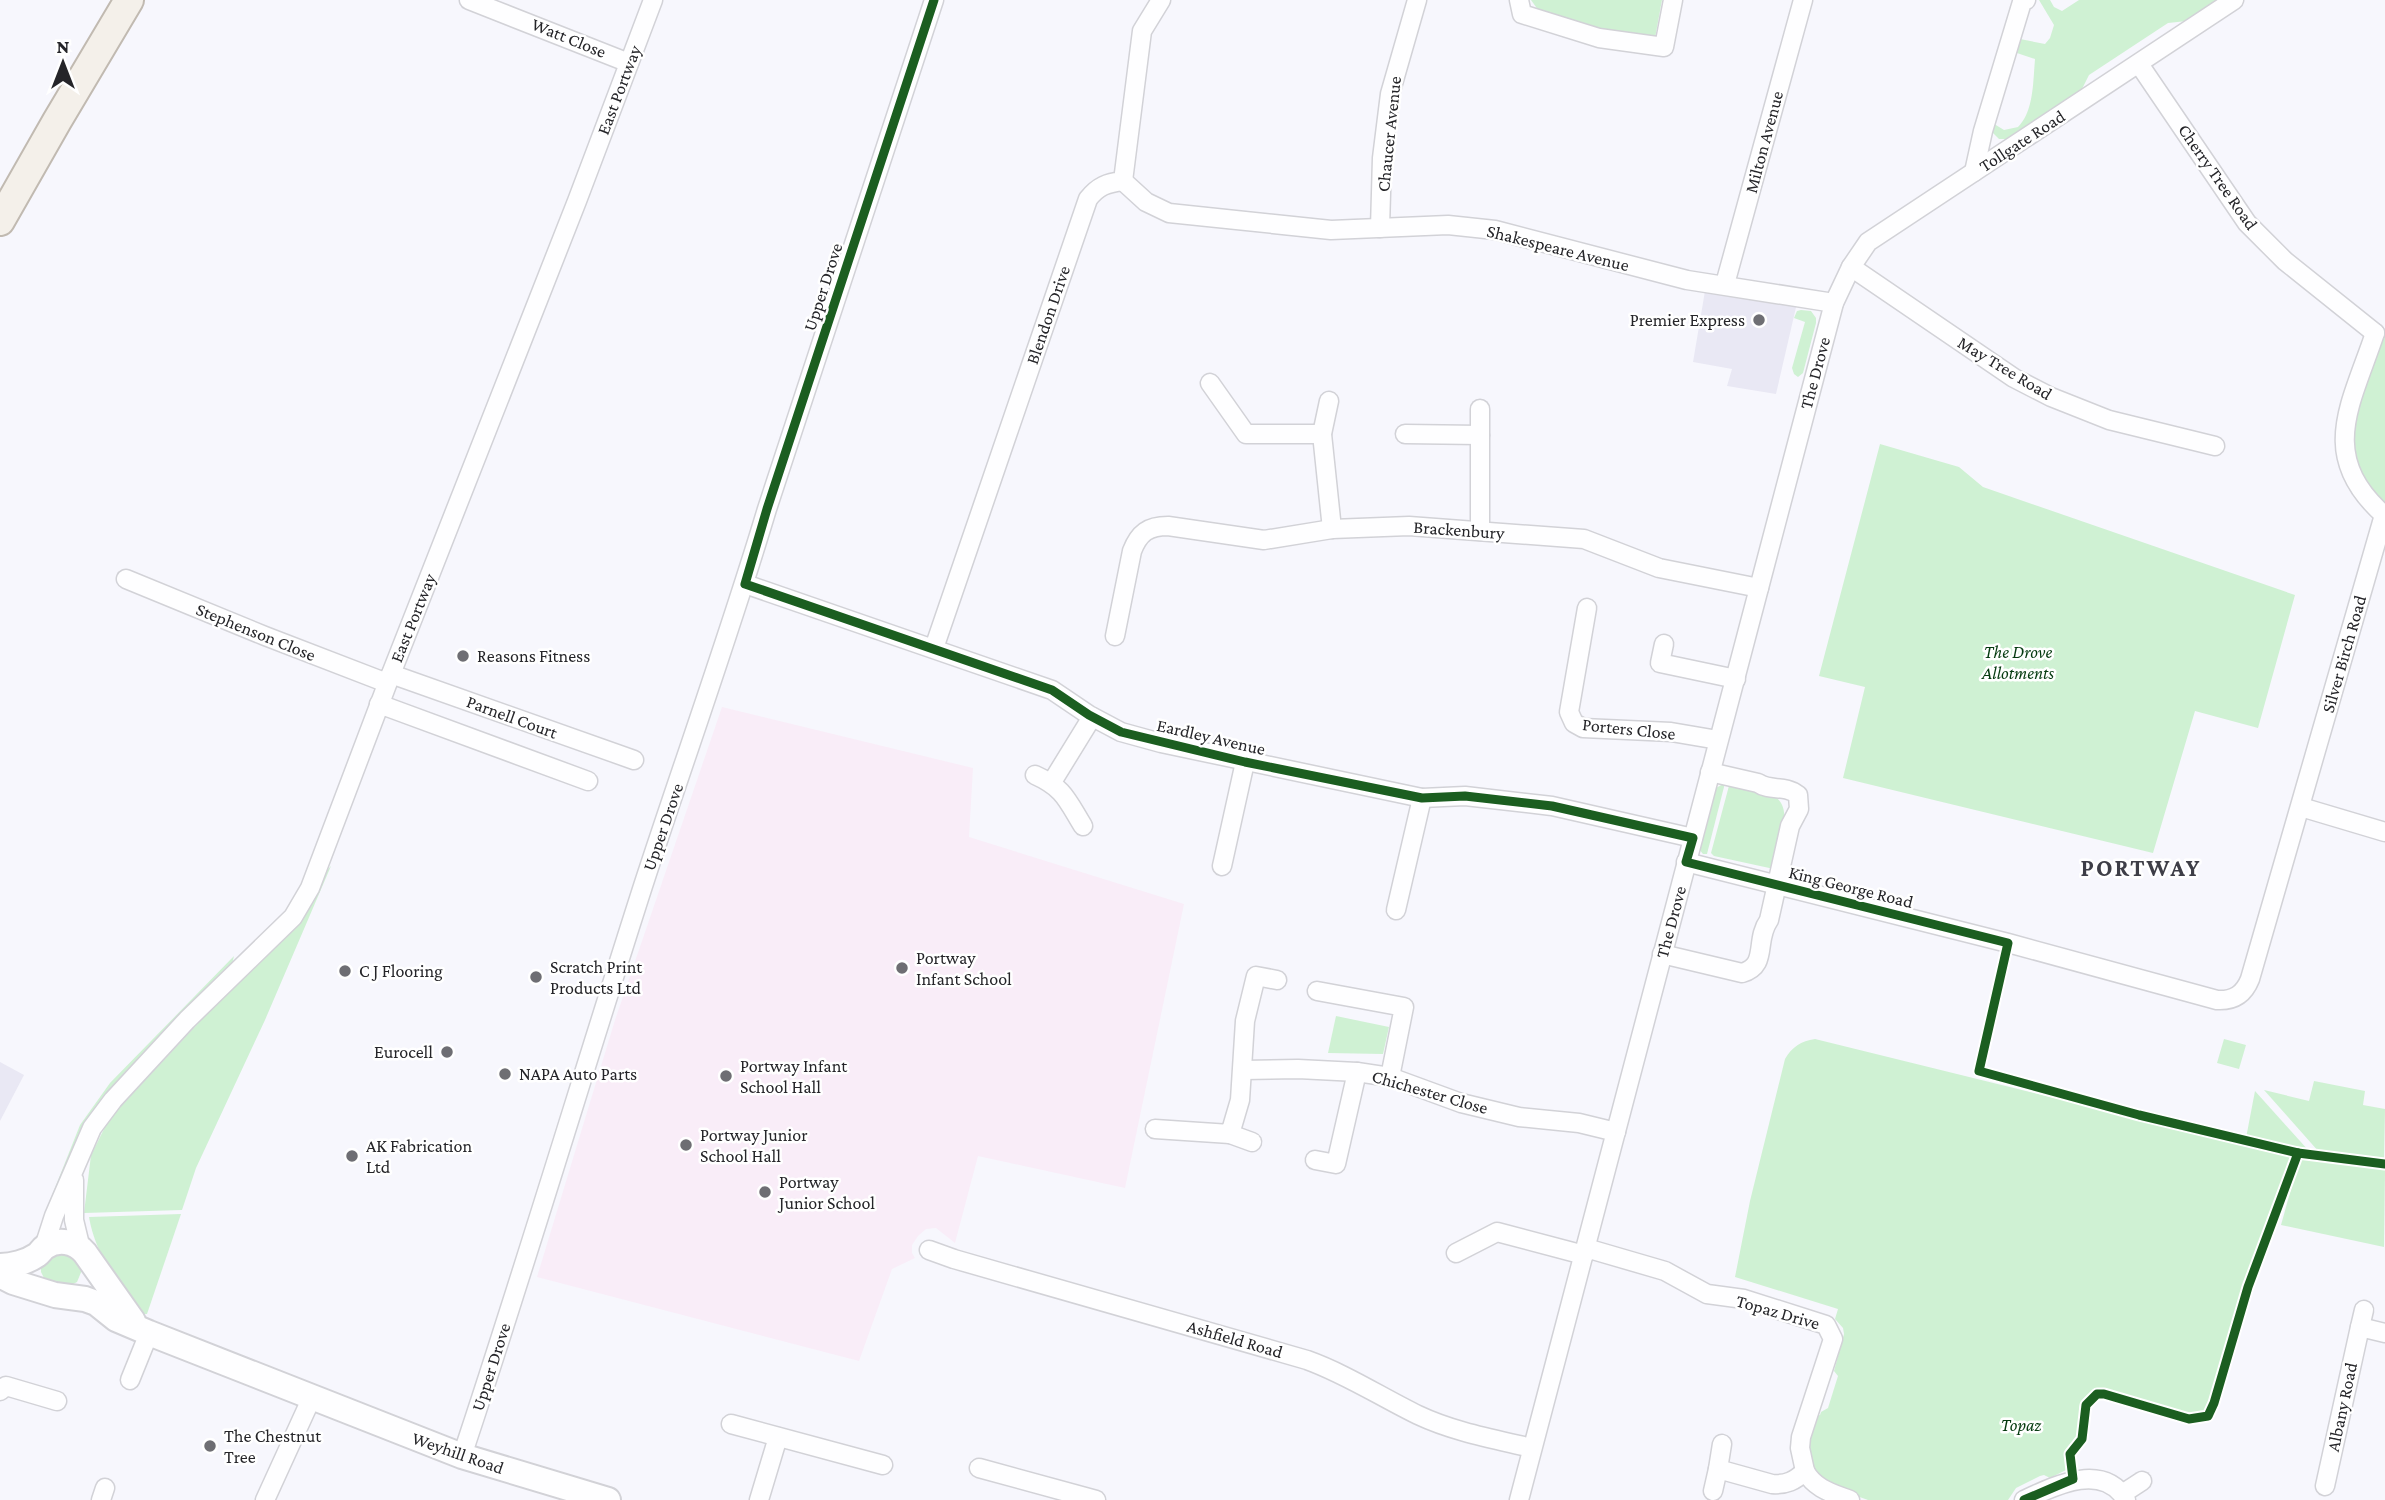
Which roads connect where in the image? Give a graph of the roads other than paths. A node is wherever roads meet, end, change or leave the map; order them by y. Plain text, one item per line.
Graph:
1 (129, 0) edge
2 (469, 0) edge
3 (653, 0) edge
4 (934, 0) edge
5 (1161, 0) edge
6 (1417, 0) edge
7 (1519, 0) edge
8 (1673, 0) edge
9 (1803, 0) edge
10 (2026, 0) edge
11 (2234, 0) edge
12 (629, 63) junction
13 (2139, 64) junction
14 (1983, 131) junction
15 (2005, 152) junction
16 (1974, 172) junction
17 (1122, 181) junction
18 (0, 221) edge
19 (1380, 228) junction
20 (1851, 268) junction
21 (1725, 284) junction
22 (1834, 303) junction
23 (2380, 329) edge
24 (1210, 383) dead end
25 (1329, 401) dead end
26 (1480, 409) dead end
27 (1322, 434) junction
28 (1405, 434) dead end
29 (1480, 435) junction
30 (2215, 446) dead end
31 (2384, 515) edge
32 (1332, 529) junction
33 (1480, 531) junction
34 (126, 579) dead end
35 (745, 584) junction
36 (1759, 588) junction
37 (1587, 608) dead end
38 (1115, 636) dead end
39 (1664, 644) dead end
40 (934, 648) junction
41 (389, 678) junction
42 (1736, 678) junction
43 (379, 704) junction
44 (1092, 717) junction
45 (1718, 740) junction
46 (2319, 744) joint
47 (634, 760) dead end
48 (1245, 762) junction
49 (1710, 772) junction
50 (588, 781) dead end
51 (1422, 798) junction
52 (2301, 807) junction
53 (1083, 826) dead end
54 (2385, 832) edge
55 (1693, 838) junction
56 (1686, 862) junction
57 (1222, 866) dead end
58 (1776, 884) junction
59 (1396, 910) dead end
60 (1662, 954) junction
61 (1277, 980) dead end
62 (1317, 991) dead end
63 (1243, 1070) junction
64 (1357, 1072) junction
65 (1390, 1077) junction
66 (1155, 1129) dead end
67 (1616, 1132) junction
68 (1230, 1135) junction
69 (1252, 1142) dead end
70 (1315, 1160) dead end
71 (74, 1173) junction
72 (929, 1250) dead end
73 (41, 1251) junction
74 (1585, 1252) junction
75 (1456, 1253) dead end
76 (86, 1255) junction
77 (0, 1266) edge
78 (0, 1275) edge
79 (43, 1290) junction
80 (68, 1296) junction
81 (143, 1330) junction
82 (2385, 1333) edge
83 (130, 1380) dead end
84 (0, 1391) edge
85 (312, 1397) junction
86 (57, 1401) dead end
87 (731, 1424) dead end
88 (778, 1437) junction
89 (1723, 1444) dead end
90 (1532, 1448) junction
91 (462, 1456) junction
92 (883, 1465) dead end
93 (979, 1468) dead end
94 (1718, 1469) junction
95 (1805, 1471) junction
96 (2142, 1481) dead end
97 (2325, 1486) dead end
98 (1713, 1491) dead end
99 (1054, 1494) edge
100 (2124, 1497) edge
101 (265, 1500) edge
102 (608, 1500) edge
103 (759, 1500) edge
104 (1096, 1500) edge
105 (1519, 1500) edge
106 (1850, 1500) edge
107 (2024, 1500) edge

1 - 18 main road
2 - 12 street, Watt Close
3 - 12 street, East Portway
4 - 35 street, Upper Drove
5 - 17 street
6 - 19 street, Chaucer Avenue
7 - 8 street
9 - 21 street, Milton Avenue
10 - 14 street
11 - 13 street, Tollgate Road
12 - 41 street, East Portway
13 - 15 street, Tollgate Road
13 - 23 street, Cherry Tree Road
14 - 15 street
14 - 16 street
15 - 16 street, Tollgate Road
16 - 20 street, Tollgate Road
17 - 19 street, Shakespeare Avenue
17 - 40 street, Blendon Drive
19 - 21 street, Shakespeare Avenue
20 - 22 street, Tollgate Road
20 - 30 street, May Tree Road
21 - 22 street, Shakespeare Avenue
22 - 36 street, The Drove
23 - 31 street, Silver Birch Road
24 - 27 street
25 - 27 street
26 - 29 street
27 - 32 street
28 - 29 street
29 - 33 street
31 - 46 street, Silver Birch Road
32 - 33 street, Brackenbury
32 - 38 street, Brackenbury
33 - 36 street, Brackenbury
34 - 41 street, Stephenson Close
35 - 40 street, Eardley Avenue
35 - 91 street, Upper Drove
36 - 42 street, The Drove
37 - 45 street, Porters Close
39 - 42 street
40 - 44 street, Eardley Avenue
41 - 43 street, East Portway
41 - 47 street, Parnell Court
42 - 45 street, The Drove
43 - 50 street
43 - 71 street, East Portway
44 - 48 street, Eardley Avenue
44 - 53 street
45 - 49 street, The Drove
46 - 52 street, King George Road
48 - 51 street, Eardley Avenue
48 - 57 street, Eardley Avenue
49 - 55 street, The Drove
49 - 58 street, King George Road
51 - 55 street, Eardley Avenue
51 - 59 street
52 - 54 street
52 - 58 street, King George Road
55 - 56 street, The Drove
56 - 58 street, King George Road
56 - 60 street, The Drove
58 - 60 street, King George Road
60 - 67 street, The Drove
61 - 63 street
62 - 65 street
63 - 64 street, Chichester Close
63 - 68 street
64 - 65 street, Chichester Close
64 - 70 street
65 - 67 street, Chichester Close
66 - 68 street
67 - 74 street, The Drove
68 - 69 street
71 - 73 street, East Portway
71 - 76 street, East Portway
72 - 90 street, Ashfield Road
73 - 76 main road
73 - 77 main road
73 - 79 main road
74 - 75 street, Topaz Drive
74 - 90 street, The Drove
74 - 95 street, Topaz Drive
76 - 80 main road
76 - 81 main road
78 - 79 main road, Weyhill Road
79 - 80 main road, Weyhill Road
80 - 81 main road, Weyhill Road
81 - 83 street
81 - 85 main road, Weyhill Road
82 - 97 street, Albany Road
84 - 86 street
85 - 91 main road, Weyhill Road
85 - 101 street
87 - 88 street
88 - 92 street
88 - 103 street
89 - 94 street
90 - 105 street, The Drove
91 - 102 main road, Weyhill Road
93 - 99 street
94 - 95 street
94 - 98 street
95 - 106 street
96 - 100 street
99 - 104 street
100 - 107 street

